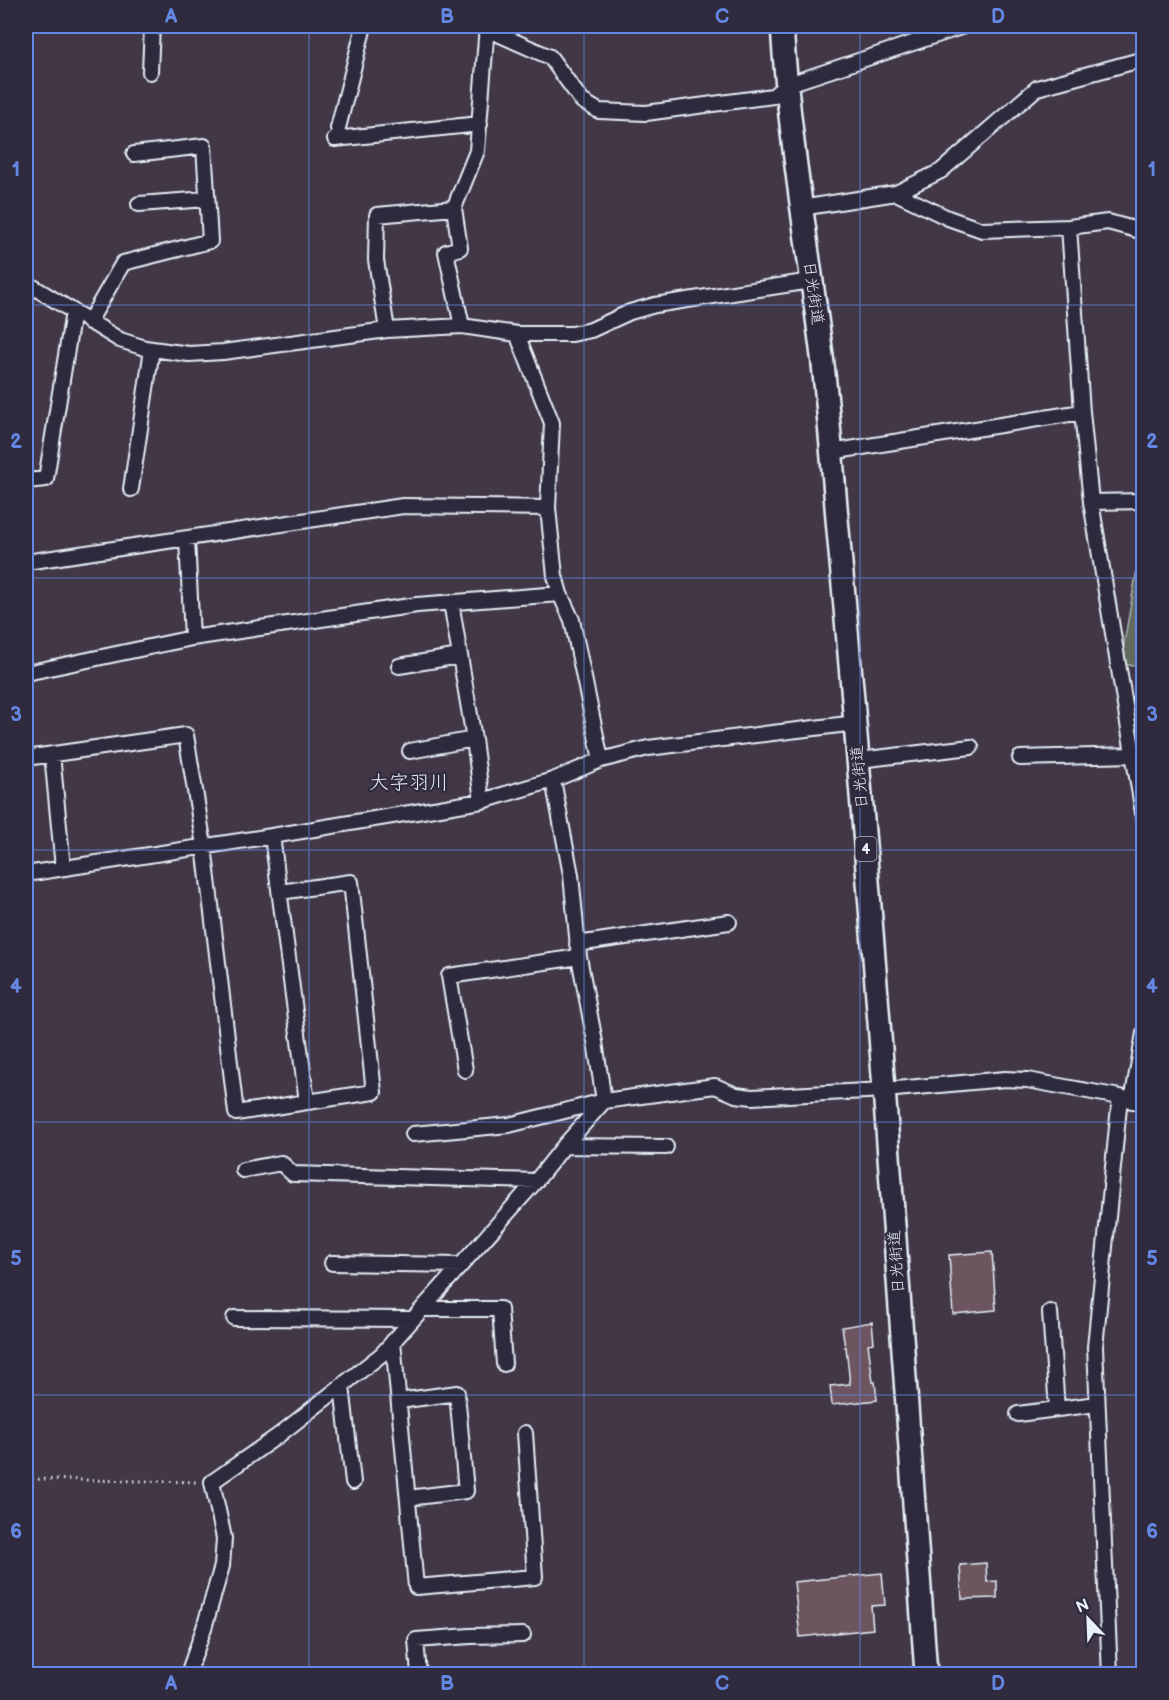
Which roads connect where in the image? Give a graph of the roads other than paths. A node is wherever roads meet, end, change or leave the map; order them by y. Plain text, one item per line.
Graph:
1 (152, 26) edge
2 (364, 26) edge
3 (783, 26) edge
4 (964, 26) edge
5 (485, 27) edge
6 (1143, 59) edge
7 (150, 72) dead end
8 (786, 85) junction
9 (480, 124) junction
10 (134, 154) dead end
11 (896, 193) junction
12 (207, 199) junction
13 (139, 204) dead end
14 (454, 208) junction
15 (801, 208) junction
16 (1069, 227) junction
17 (1143, 232) edge
18 (812, 281) junction
19 (26, 284) edge
20 (73, 312) junction
21 (89, 322) junction
22 (462, 326) junction
23 (387, 330) junction
24 (517, 334) junction
25 (152, 349) junction
26 (1082, 412) junction
27 (831, 452) junction
28 (26, 481) edge
29 (131, 489) dead end
30 (1143, 501) edge
31 (1091, 502) junction
32 (548, 508) junction
33 (186, 539) junction
34 (26, 562) edge
35 (560, 594) junction
36 (451, 602) junction
37 (192, 638) junction
38 (460, 656) junction
39 (399, 666) dead end
40 (26, 673) edge
41 (856, 723) junction
42 (474, 739) junction
43 (971, 747) dead end
44 (410, 751) dead end
45 (52, 754) junction
46 (1133, 755) junction
47 (26, 758) edge
48 (1020, 758) dead end
49 (601, 760) junction
50 (859, 760) junction
51 (553, 780) junction
52 (482, 801) junction
53 (1143, 819) edge
54 (272, 836) junction
55 (204, 846) junction
56 (63, 868) junction
57 (26, 874) edge
58 (280, 892) junction
59 (729, 922) dead end
60 (578, 950) junction
61 (1143, 1033) edge
62 (465, 1070) dead end
63 (885, 1090) junction
64 (604, 1101) junction
65 (1132, 1101) edge
66 (307, 1102) junction
67 (413, 1134) dead end
68 (564, 1146) junction
69 (666, 1147) dead end
70 (243, 1170) dead end
71 (536, 1181) junction
72 (332, 1263) dead end
73 (461, 1265) junction
74 (1050, 1312) dead end
75 (417, 1314) junction
76 (234, 1318) dead end
77 (393, 1341) junction
78 (504, 1364) dead end
79 (342, 1386) junction
80 (399, 1401) junction
81 (1097, 1404) junction
82 (1057, 1409) junction
83 (1018, 1414) dead end
84 (525, 1433) dead end
85 (353, 1482) dead end
86 (408, 1498) junction
87 (523, 1635) dead end
88 (188, 1674) edge
89 (419, 1674) edge
90 (926, 1674) edge
91 (1110, 1674) edge

1 - 7 street
2 - 9 street
3 - 8 highway, 日光街道 / 4
4 - 8 street
5 - 8 street
5 - 9 street
6 - 11 street
8 - 15 highway, 日光街道 / 4
9 - 14 street
10 - 12 street
11 - 15 street
11 - 16 street
12 - 13 street
12 - 21 street
14 - 22 street
14 - 23 street
15 - 18 highway, 日光街道 / 4
16 - 17 street
16 - 26 street
18 - 24 street
18 - 27 highway, 日光街道 / 4
19 - 20 street
20 - 21 street
20 - 28 street
21 - 25 street
22 - 23 street
22 - 24 street
23 - 25 street
24 - 32 street
25 - 29 street
26 - 27 street
26 - 31 street
27 - 41 highway, 日光街道 / 4
30 - 31 street
31 - 46 street
32 - 33 street
32 - 35 street
33 - 34 street
33 - 37 street
35 - 36 street
35 - 49 street
36 - 37 street
36 - 38 street
37 - 40 street
38 - 39 street
38 - 42 street
41 - 49 street
41 - 50 highway, 日光街道 / 4
42 - 44 street
42 - 52 street
43 - 50 street
45 - 47 street
45 - 55 street
45 - 56 street
46 - 48 street
46 - 53 street
49 - 51 street
50 - 63 highway, 日光街道 / 4
51 - 52 street
51 - 60 street
52 - 54 street
54 - 55 street
54 - 58 street
55 - 56 street
55 - 66 street
56 - 57 street
58 - 66 street
58 - 66 street
59 - 60 street
60 - 62 street
60 - 64 street
61 - 65 street
63 - 64 street
63 - 65 street
63 - 90 highway, 日光街道 / 4
64 - 67 street
64 - 68 street
65 - 81 street
68 - 69 street
68 - 71 street
70 - 71 street
71 - 73 street
72 - 73 street
73 - 75 street
74 - 82 street
75 - 76 street
75 - 77 street
75 - 78 street
77 - 79 street
77 - 80 street
79 - 85 street
79 - 88 street
80 - 86 street
80 - 86 street
81 - 82 street
81 - 91 street
82 - 83 street
84 - 86 street
87 - 89 street

